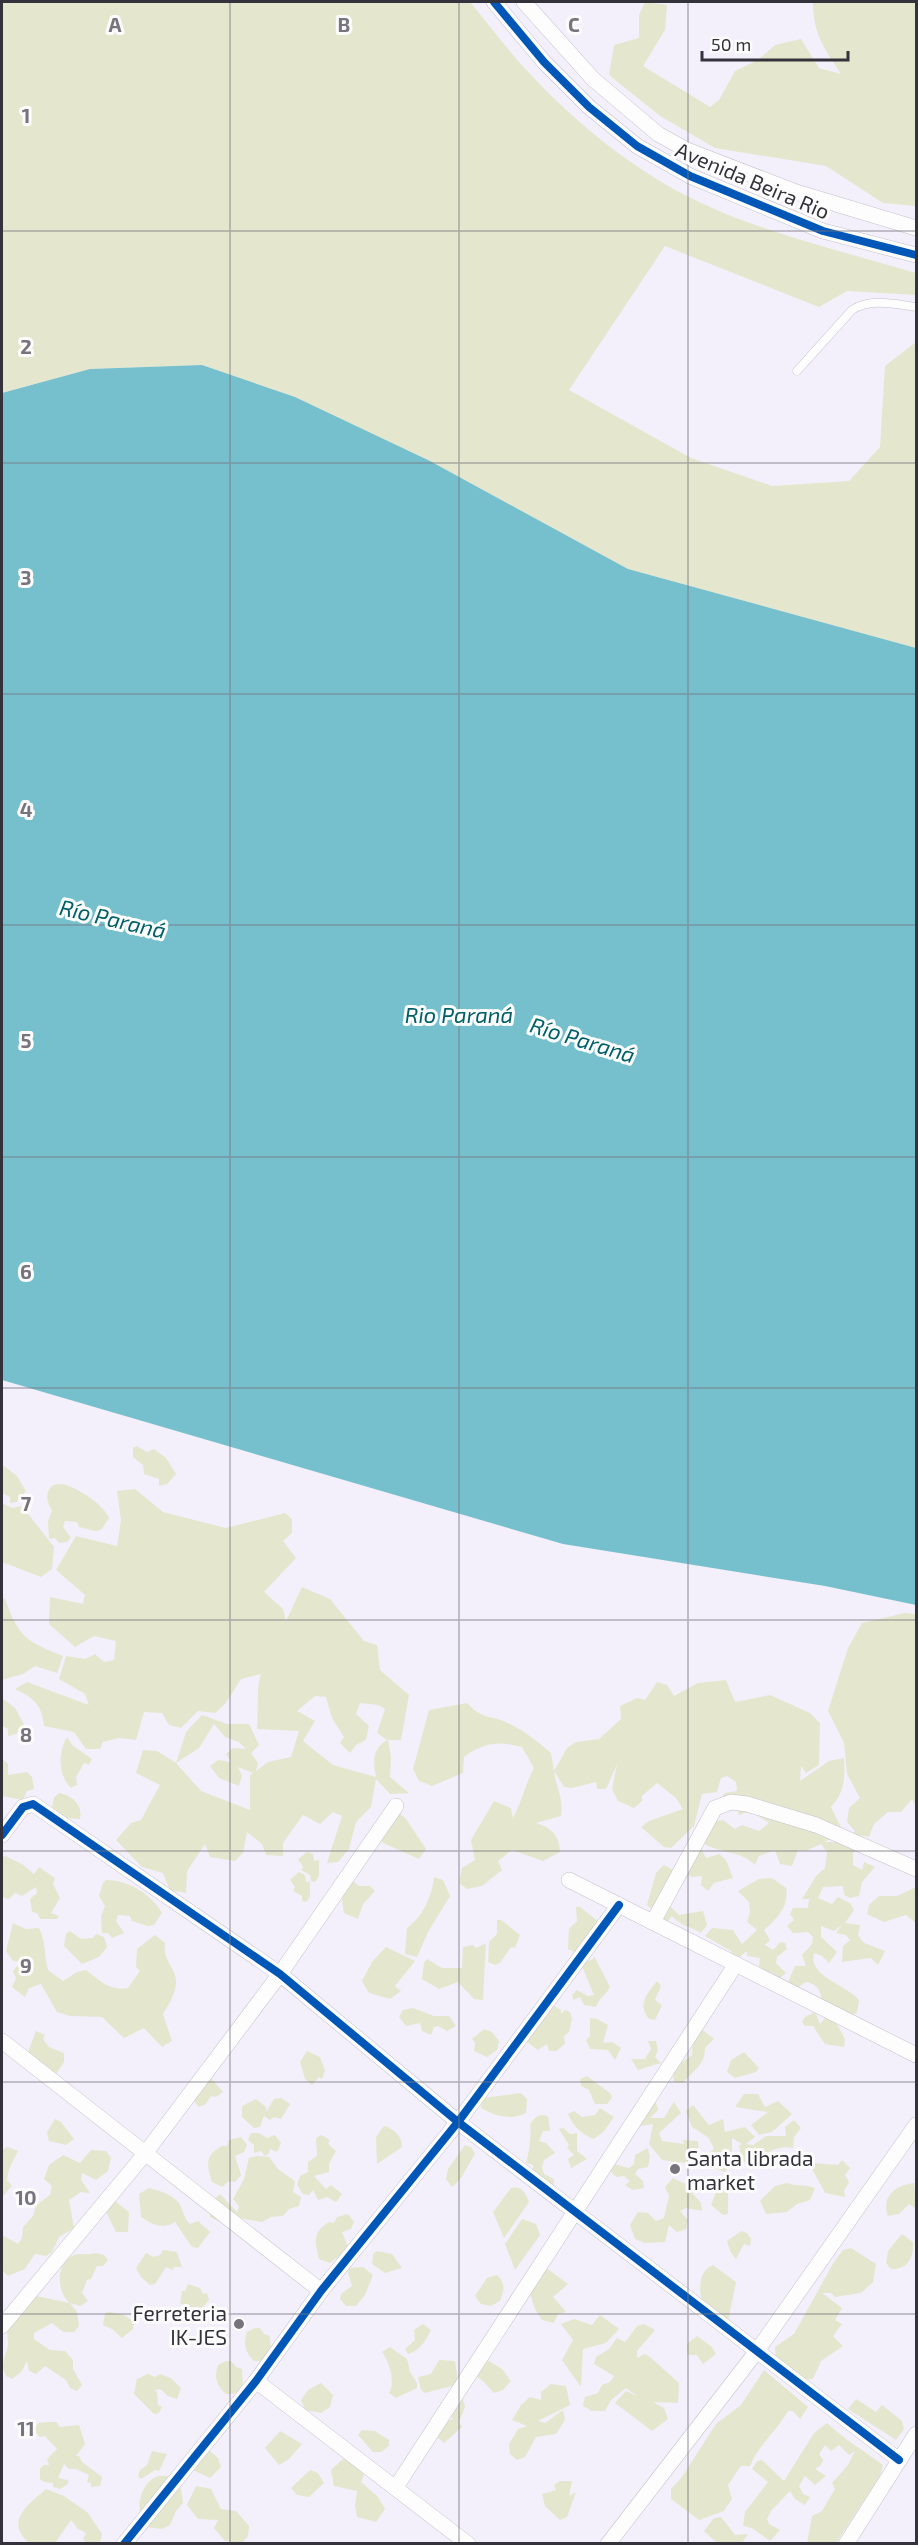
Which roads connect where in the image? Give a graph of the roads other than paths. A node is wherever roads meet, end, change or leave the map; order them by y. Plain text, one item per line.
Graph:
1 (494, 2) edge
2 (524, 2) edge
3 (916, 228) edge
4 (916, 255) edge
5 (916, 307) edge
6 (797, 371) dead end
7 (396, 1806) dead end
8 (2, 1835) edge
9 (916, 1869) edge
10 (569, 1880) dead end
11 (619, 1905) junction
12 (653, 1922) junction
13 (736, 1964) junction
14 (280, 1974) junction
15 (2, 2041) edge
16 (916, 2055) edge
17 (458, 2122) junction
18 (916, 2126) edge
19 (144, 2155) junction
20 (574, 2212) junction
21 (321, 2291) junction
22 (2, 2326) edge
23 (757, 2351) junction
24 (256, 2380) junction
25 (916, 2434) edge
26 (900, 2460) junction
27 (396, 2487) junction
28 (124, 2544) edge
29 (468, 2544) edge
30 (608, 2544) edge
31 (846, 2544) edge

1 - 4 street, Avenida Beira Rio
2 - 3 street, Avenida Beira Rio
5 - 6 lane
7 - 14 street
8 - 14 street
9 - 12 street
10 - 11 street
11 - 12 street
11 - 17 street
12 - 13 street
13 - 16 street
13 - 20 street
14 - 17 street
14 - 19 street
15 - 19 street
17 - 20 street
17 - 21 street
18 - 23 street
19 - 21 street
19 - 22 street
20 - 23 street
20 - 27 street
21 - 24 street
23 - 26 street
23 - 30 street
24 - 27 street
24 - 28 street
25 - 26 street
26 - 31 street
27 - 29 street

